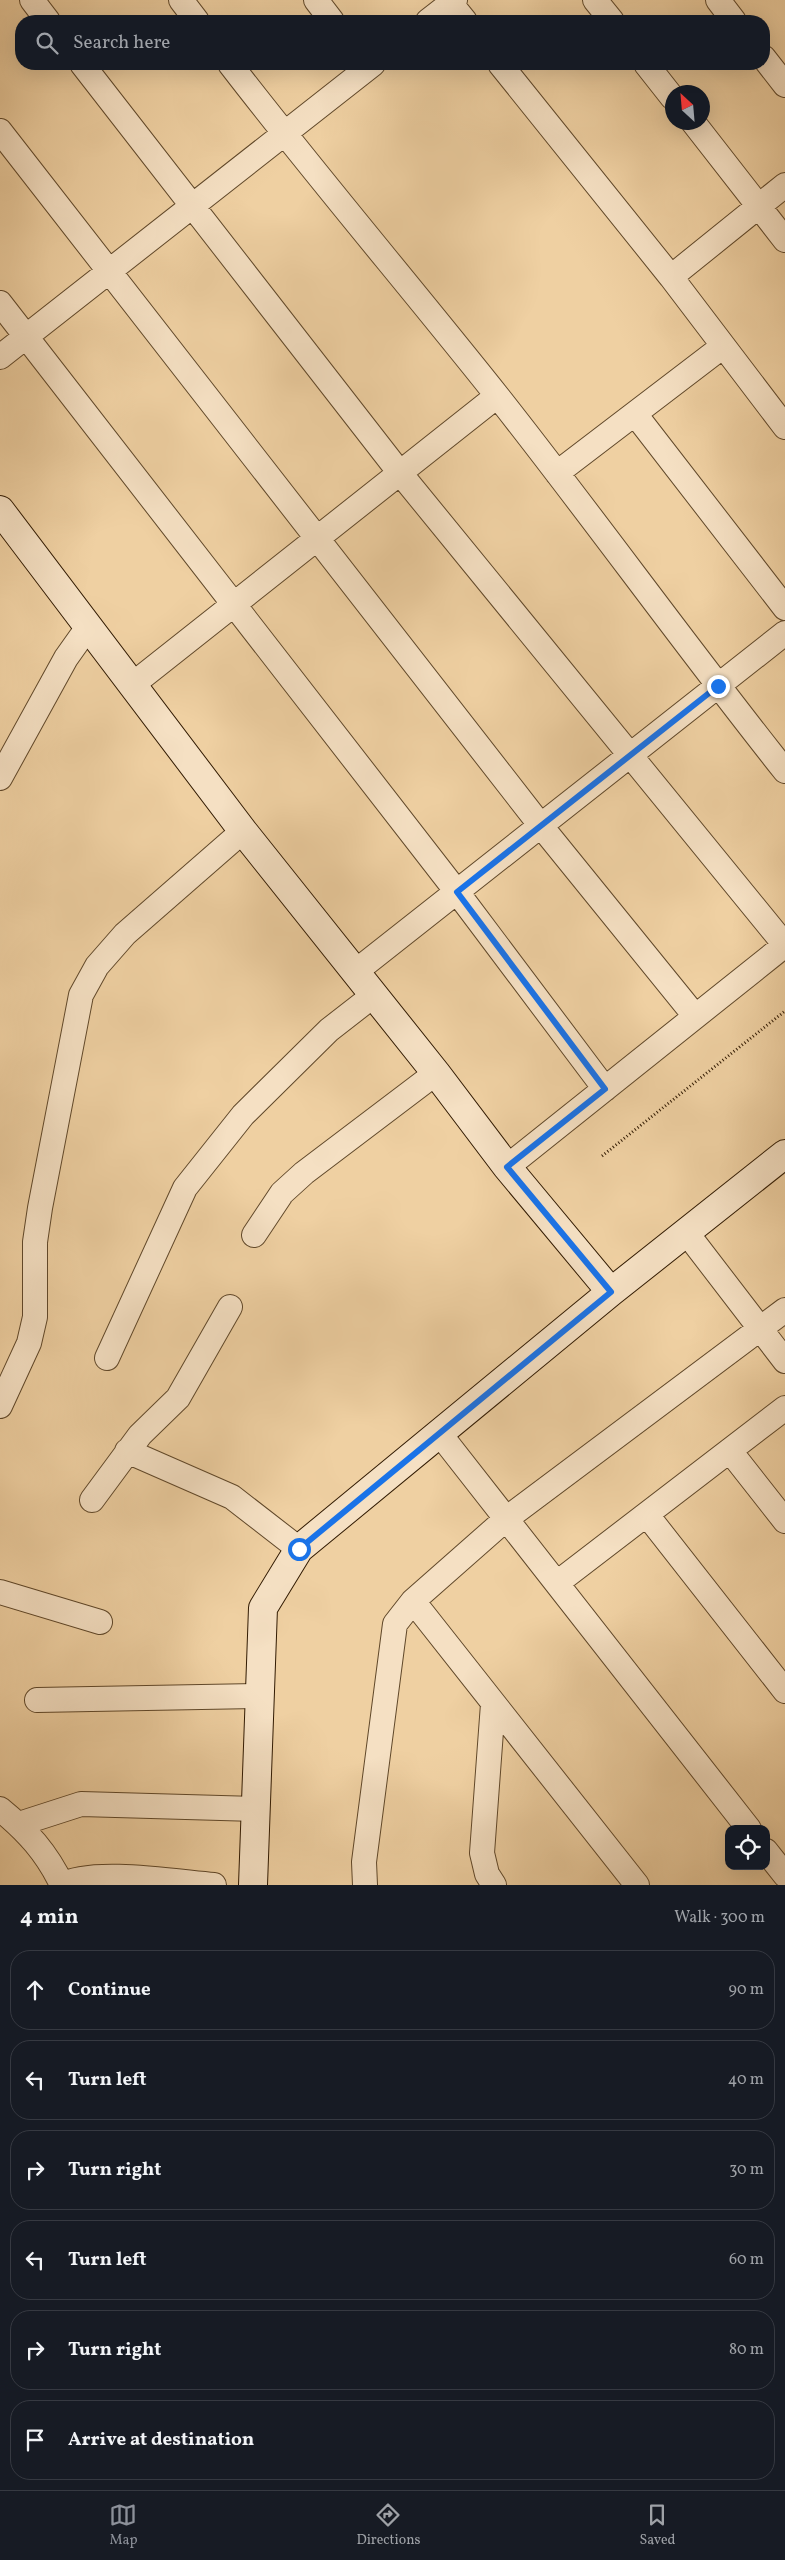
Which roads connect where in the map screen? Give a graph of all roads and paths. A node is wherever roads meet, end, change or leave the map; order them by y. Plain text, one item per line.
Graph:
1 (32, 0) edge
2 (181, 0) edge
3 (316, 0) edge
4 (595, 0) edge
5 (718, 0) edge
6 (451, 1) edge
7 (43, 15) edge
8 (192, 15) edge
9 (327, 15) edge
10 (435, 15) edge
11 (461, 15) edge
12 (607, 15) edge
13 (729, 15) edge
14 (770, 66) edge
15 (87, 70) edge
16 (235, 70) edge
17 (363, 70) edge
18 (505, 70) edge
19 (651, 70) edge
20 (785, 85) edge
21 (665, 88) edge
22 (699, 130) edge
23 (0, 131) edge
24 (284, 134) junction
25 (785, 185) edge
26 (193, 206) junction
27 (760, 206) junction
28 (785, 240) edge
29 (109, 271) junction
30 (671, 277) junction
31 (0, 303) edge
32 (26, 336) junction
33 (722, 347) junction
34 (0, 356) edge
35 (497, 396) junction
36 (635, 414) junction
37 (785, 427) edge
38 (400, 473) junction
39 (557, 473) junction
40 (0, 510) edge
41 (318, 538) junction
42 (233, 605) junction
43 (785, 608) edge
44 (88, 627) junction
45 (785, 633) edge
46 (132, 685) junction
47 (718, 686) junction
48 (629, 756) junction
49 (785, 771) edge
50 (0, 778) edge
51 (540, 826) junction
52 (243, 831) junction
53 (457, 892) junction
54 (785, 945) edge
55 (355, 972) junction
56 (374, 995) junction
57 (785, 1011) edge
58 (696, 1016) junction
59 (436, 1073) junction
60 (605, 1089) junction
61 (785, 1154) edge
62 (602, 1156) dead end
63 (507, 1167) junction
64 (686, 1232) junction
65 (254, 1235) dead end
66 (611, 1292) junction
67 (230, 1307) dead end
68 (785, 1310) edge
69 (760, 1330) junction
70 (106, 1358) dead end
71 (785, 1361) edge
72 (0, 1406) edge
73 (785, 1408) edge
74 (439, 1433) junction
75 (127, 1451) junction
76 (730, 1451) junction
77 (92, 1500) dead end
78 (647, 1515) junction
79 (506, 1519) junction
80 (785, 1521) edge
81 (299, 1549) junction
82 (556, 1583) junction
83 (0, 1592) edge
84 (413, 1601) junction
85 (100, 1622) dead end
86 (785, 1691) edge
87 (260, 1696) junction
88 (37, 1700) dead end
89 (493, 1704) junction
90 (0, 1809) edge
91 (256, 1809) junction
92 (19, 1824) junction
93 (746, 1825) edge
94 (770, 1856) edge
95 (785, 1875) edge
96 (62, 1885) edge
97 (214, 1885) edge
98 (253, 1885) edge
99 (365, 1885) edge
100 (494, 1885) edge
101 (637, 1885) edge

1 - 7 street
2 - 8 street
3 - 9 street
4 - 12 street
5 - 13 street
6 - 10 street
6 - 11 street
14 - 20 street
15 - 26 street
16 - 24 street
17 - 24 street
18 - 30 street
19 - 21 street
22 - 27 street
23 - 29 street
24 - 26 street
24 - 35 street
25 - 27 street
26 - 29 street
26 - 38 street
27 - 28 street
27 - 30 street
29 - 32 street
29 - 41 street
30 - 33 street
31 - 32 street
32 - 34 street
32 - 42 street
33 - 36 street
33 - 37 street
35 - 38 street
35 - 39 street
36 - 39 street
36 - 43 street
38 - 41 street
38 - 48 street
39 - 47 street
40 - 44 street
41 - 42 street
41 - 51 street
42 - 46 street
42 - 53 street
44 - 46 street
44 - 50 street
45 - 47 street
46 - 52 street
47 - 48 street
47 - 49 street
48 - 51 street
48 - 54 street
51 - 53 street
51 - 58 street
52 - 55 street
52 - 72 street
53 - 55 street
53 - 60 street
54 - 58 street
55 - 56 street
56 - 59 street
56 - 70 street
57 - 62 path
58 - 60 street
59 - 63 street
59 - 65 street
60 - 63 street
61 - 64 street
63 - 66 street
64 - 66 street
64 - 69 street
66 - 74 street
67 - 75 street
68 - 69 street
69 - 71 street
69 - 79 street
73 - 76 street
74 - 79 street
74 - 81 street
75 - 77 street
75 - 81 street
76 - 78 street
76 - 80 street
78 - 82 street
78 - 86 street
79 - 82 street
79 - 84 street
81 - 87 street
82 - 93 street
83 - 85 street
84 - 89 street
84 - 99 street
87 - 88 street
87 - 91 street
89 - 100 street
89 - 101 street
90 - 92 street
91 - 92 street
91 - 98 street
92 - 96 street
94 - 95 street
96 - 97 street

